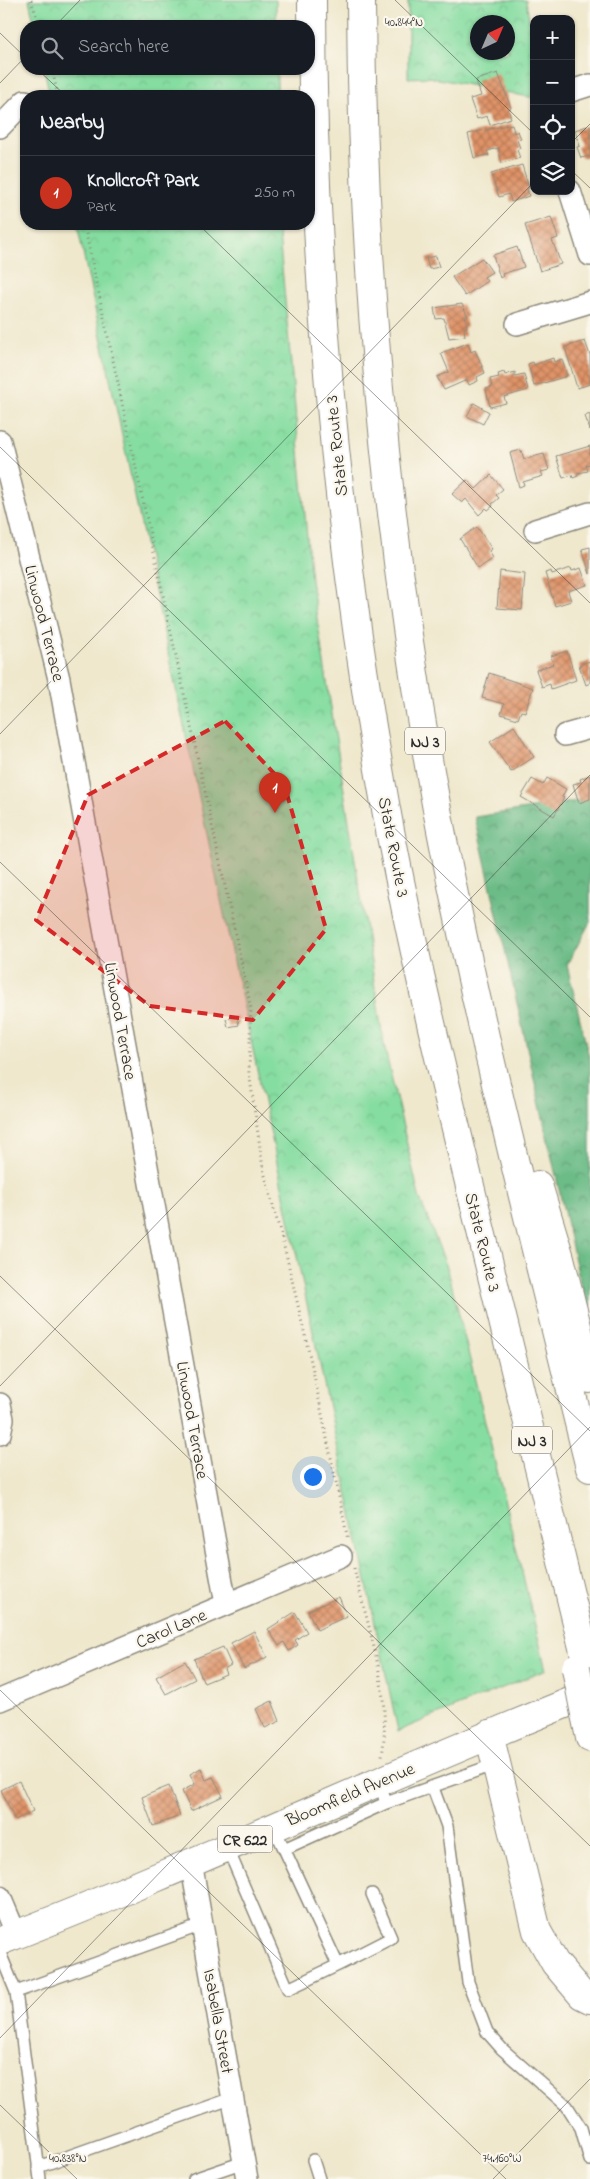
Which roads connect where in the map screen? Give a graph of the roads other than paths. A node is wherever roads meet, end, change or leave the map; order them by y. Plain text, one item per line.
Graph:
1 (312, 0) edge
2 (361, 0) edge
3 (312, 20) edge
4 (313, 75) edge
5 (590, 85) edge
6 (314, 90) edge
7 (575, 90) edge
8 (20, 106) edge
9 (0, 126) edge
10 (315, 154) edge
11 (571, 195) edge
12 (590, 255) edge
13 (590, 302) edge
14 (517, 324) dead end
15 (0, 441) edge
16 (5, 486) edge
17 (590, 513) edge
18 (535, 530) dead end
19 (590, 728) edge
20 (564, 735) dead end
21 (461, 928) junction
22 (590, 1379) edge
23 (0, 1404) edge
24 (0, 1434) edge
25 (590, 1468) edge
26 (347, 1554) road end
27 (226, 1604) junction
28 (584, 1669) edge
29 (0, 1700) edge
30 (588, 1715) edge
31 (489, 1734) junction
32 (496, 1764) junction
33 (434, 1788) junction
34 (382, 1792) junction
35 (279, 1838) junction
36 (228, 1847) junction
37 (192, 1862) junction
38 (372, 1894) dead end
39 (0, 1898) edge
40 (202, 1925) junction
41 (5, 1943) edge
42 (556, 1963) junction
43 (338, 1965) junction
44 (590, 1975) edge
45 (16, 1992) junction
46 (590, 1999) edge
47 (233, 2098) junction
48 (314, 2160) dead end
49 (590, 2160) edge
50 (38, 2167) junction
51 (245, 2170) edge
52 (40, 2179) edge
53 (194, 2179) edge
54 (319, 2179) edge

1 - 3 main road, State Route 3 / NJ 3
2 - 21 main road, NJ 3
4 - 6 main road, State Route 3 / NJ 3
5 - 7 street
8 - 9 street
10 - 28 main road, State Route 3 / NJ 3
11 - 12 street
13 - 14 street
15 - 16 street, Linwood Terrace
16 - 27 street, Linwood Terrace
17 - 18 street
19 - 20 street
21 - 22 main road
21 - 25 main road, NJ 3
23 - 24 street
26 - 27 street, Carol Lane
27 - 29 street, Carol Lane
28 - 30 main road, State Route 3, bridge
30 - 31 main road, Bloomfield Avenue / CR 622
31 - 32 main road
31 - 34 main road, Bloomfield Avenue / CR 622
32 - 33 lane
32 - 42 main road
33 - 34 lane
33 - 49 lane
34 - 35 main road, Bloomfield Avenue / CR 622
35 - 36 main road, Bloomfield Avenue / CR 622
35 - 43 lane
36 - 37 main road, Bloomfield Avenue / CR 622
36 - 43 lane
37 - 40 street, Isabella Street
37 - 41 main road, Bloomfield Avenue / CR 622
38 - 43 lane
39 - 41 street
40 - 45 lane
40 - 47 street, Isabella Street
41 - 45 lane
42 - 44 main road
42 - 46 main road
45 - 50 lane
47 - 50 lane
47 - 51 street, Isabella Street
48 - 54 lane
50 - 52 lane
51 - 53 lane

